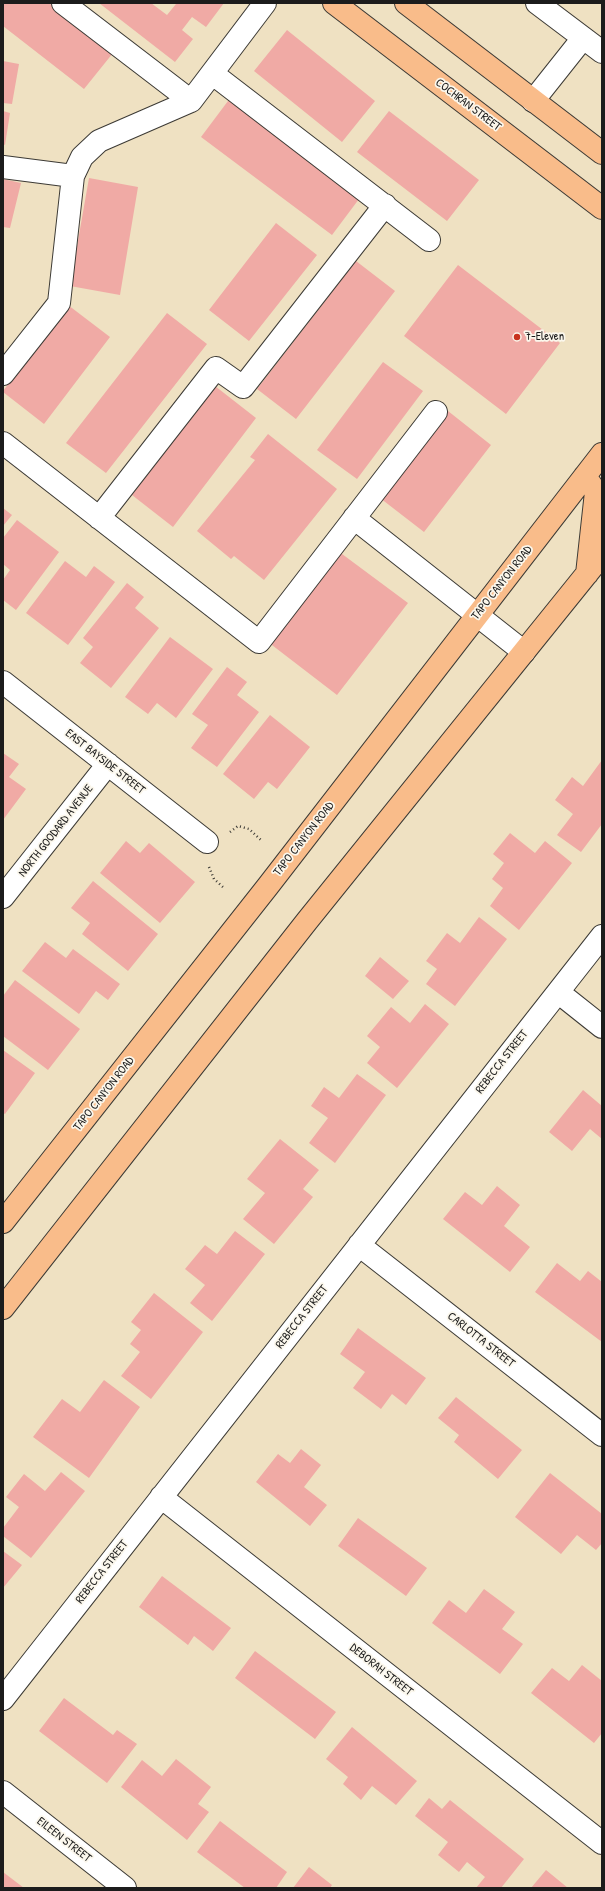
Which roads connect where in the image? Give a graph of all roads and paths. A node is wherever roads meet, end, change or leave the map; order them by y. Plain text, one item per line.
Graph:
1 (63, 3) edge
2 (265, 3) edge
3 (334, 3) edge
4 (406, 3) edge
5 (537, 3) edge
6 (583, 38) junction
7 (602, 52) edge
8 (213, 74) junction
9 (533, 100) junction
10 (191, 101) junction
11 (602, 153) edge
12 (3, 168) edge
13 (73, 176) junction
14 (385, 205) junction
15 (602, 208) edge
16 (429, 240) dead end
17 (3, 374) edge
18 (436, 412) dead end
19 (3, 443) edge
20 (602, 454) edge
21 (585, 476) junction
22 (99, 518) junction
23 (354, 518) junction
24 (602, 555) edge
25 (587, 574) junction
26 (478, 615) junction
27 (524, 652) junction
28 (3, 682) edge
29 (108, 764) junction
30 (207, 842) dead end
31 (3, 897) edge
32 (602, 936) edge
33 (558, 992) junction
34 (602, 1027) edge
35 (3, 1222) edge
36 (359, 1245) junction
37 (3, 1308) edge
38 (602, 1435) edge
39 (161, 1498) junction
40 (3, 1699) edge
41 (3, 1792) edge
42 (602, 1843) edge
43 (125, 1888) edge

1 - 10 street
2 - 8 street
3 - 15 main road, COCHRAN STREET
4 - 9 main road
5 - 6 street
6 - 7 street
6 - 9 street
8 - 10 street
8 - 14 street
9 - 11 main road
10 - 13 street
12 - 13 street
13 - 17 street
14 - 16 street
14 - 22 street
18 - 23 street
19 - 22 street
20 - 21 main road, TAPO CANYON ROAD
21 - 25 main road
21 - 26 main road, TAPO CANYON ROAD
22 - 23 street
23 - 26 street
24 - 25 main road
25 - 27 main road
26 - 27 street
26 - 35 main road, TAPO CANYON ROAD
27 - 37 main road
28 - 29 street, EAST BAYSIDE STREET
29 - 30 street, EAST BAYSIDE STREET
29 - 31 street, NORTH GOODARD AVENUE
32 - 33 street, REBECCA STREET
33 - 34 street
33 - 36 street, REBECCA STREET
36 - 38 street, CARLOTTA STREET
36 - 39 street, REBECCA STREET
39 - 40 street, REBECCA STREET
39 - 42 street, DEBORAH STREET
41 - 43 street, EILEEN STREET

